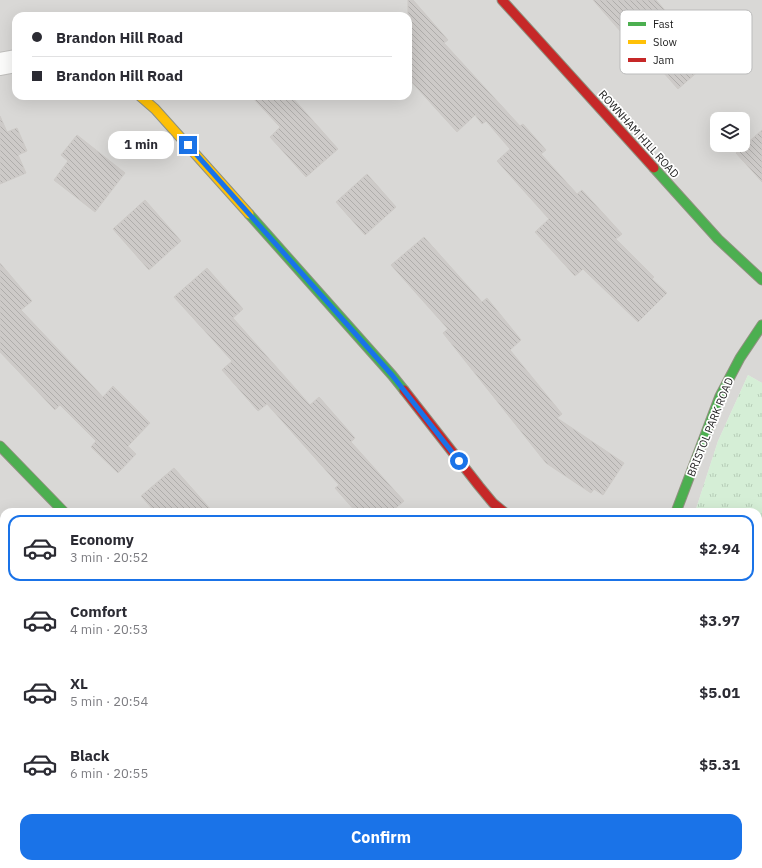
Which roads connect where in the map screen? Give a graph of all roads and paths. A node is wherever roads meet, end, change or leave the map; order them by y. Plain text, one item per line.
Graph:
1 (502, 0) edge
2 (12, 62) edge
3 (0, 64) edge
4 (145, 100) edge
5 (762, 280) edge
6 (762, 325) edge
7 (0, 446) edge
8 (60, 508) edge
9 (500, 508) edge
10 (678, 508) edge

1 - 5 street, ROWNHAM HILL ROAD
2 - 3 street
4 - 9 street
6 - 10 street, BRISTOL PARK ROAD
7 - 8 street

